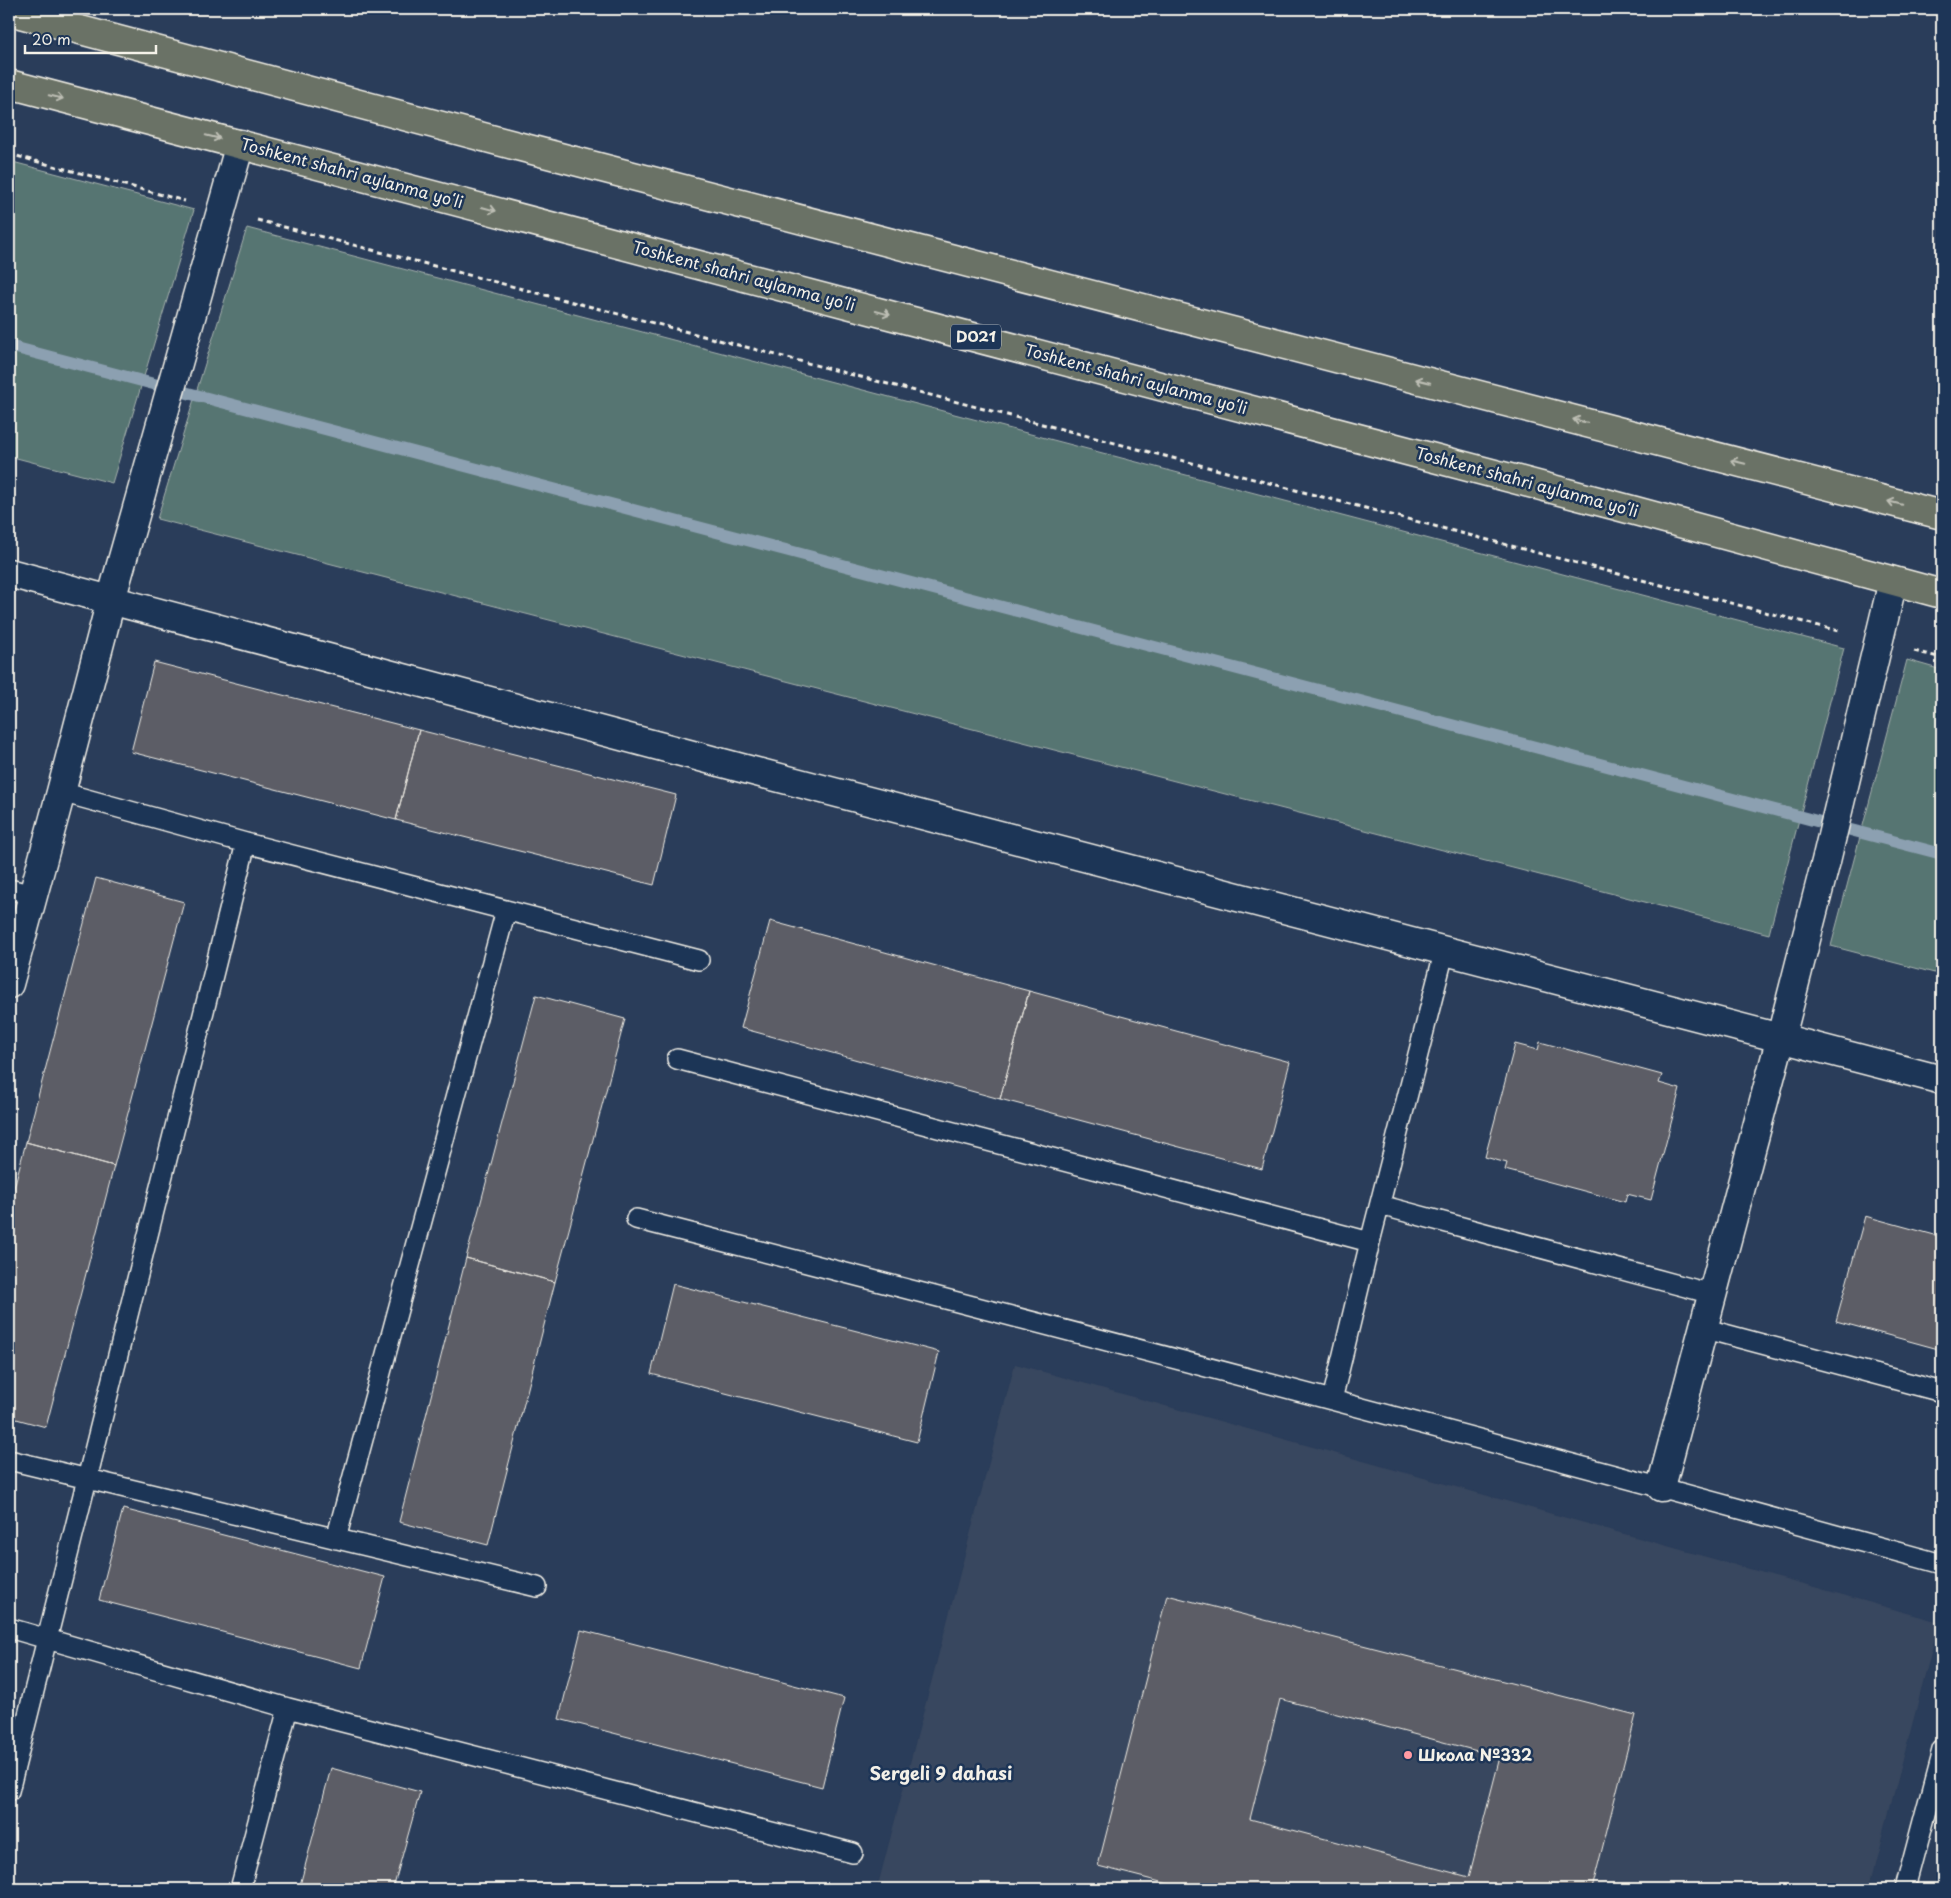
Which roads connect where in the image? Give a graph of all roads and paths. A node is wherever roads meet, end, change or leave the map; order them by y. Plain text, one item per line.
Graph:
1 (9, 11) edge
2 (9, 84) edge
3 (240, 144) junction
4 (9, 154) edge
5 (221, 210) junction
6 (1942, 515) edge
7 (9, 573) edge
8 (1893, 581) junction
9 (1942, 594) edge
10 (110, 600) junction
11 (1879, 642) junction
12 (1942, 658) edge
13 (61, 792) junction
14 (246, 843) junction
15 (21, 892) edge
16 (506, 910) junction
17 (1445, 950) junction
18 (700, 960) dead end
19 (9, 984) edge
20 (1781, 1037) junction
21 (677, 1060) dead end
22 (1942, 1080) edge
23 (1380, 1205) junction
24 (636, 1219) dead end
25 (1370, 1242) junction
26 (1712, 1294) junction
27 (1702, 1328) junction
28 (1942, 1392) edge
29 (1332, 1400) junction
30 (9, 1460) edge
31 (87, 1479) junction
32 (1661, 1487) junction
33 (336, 1539) junction
34 (1942, 1564) edge
35 (537, 1587) dead end
36 (9, 1628) edge
37 (48, 1639) junction
38 (288, 1708) junction
39 (1942, 1750) edge
40 (1939, 1774) edge
41 (9, 1791) edge
42 (852, 1853) dead end
43 (240, 1889) edge
44 (1905, 1889) edge

6 -> 1 highway
2 -> 3 highway, Toshkent shahri aylanma yoʻli / D021
3 - 5 street
3 -> 8 highway, Toshkent shahri aylanma yoʻli / D021
4 - 5 path
5 - 10 street
5 - 11 path
7 - 10 street
8 - 9 highway, Toshkent shahri aylanma yoʻli / D021
8 - 11 street
10 - 13 street
10 - 17 street
11 - 12 path
11 - 20 street
13 - 14 lane
13 - 15 street
14 - 16 lane
14 - 31 lane
15 - 19 street
16 - 18 lane
16 - 33 lane
17 - 20 street
17 - 23 lane
20 - 22 street
20 - 26 street
21 - 25 lane
23 - 25 lane
23 - 26 lane
24 - 29 lane
25 - 29 lane
26 - 27 street
27 - 28 lane
27 - 32 street
29 - 32 lane
30 - 31 lane
31 - 33 lane
31 - 37 lane
32 - 34 lane
33 - 35 lane
36 - 37 lane
37 - 38 lane
37 - 41 lane
38 - 42 lane
38 - 43 lane
39 - 40 lane
40 - 44 lane

